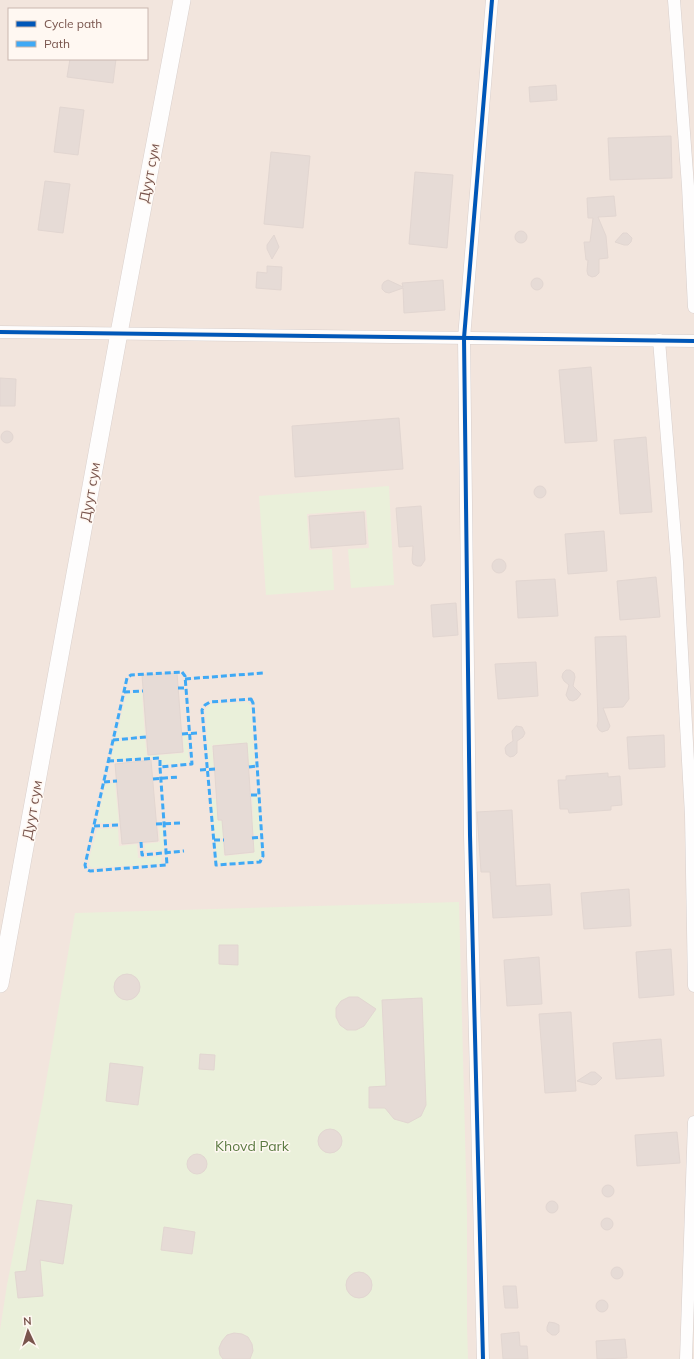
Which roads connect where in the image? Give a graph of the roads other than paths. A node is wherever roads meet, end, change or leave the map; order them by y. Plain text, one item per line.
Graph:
1 (182, 0) edge
2 (492, 0) edge
3 (674, 0) edge
4 (694, 307) edge
5 (0, 332) edge
6 (119, 333) junction
7 (464, 338) junction
8 (659, 340) junction
9 (694, 341) edge
10 (0, 984) edge
11 (694, 986) edge
12 (694, 1122) edge
13 (483, 1359) edge
14 (686, 1359) edge

1 - 6 main road, Дуут сум
2 - 7 street
3 - 4 street
5 - 6 street
6 - 7 street
6 - 10 main road, Дуут сум
7 - 8 street
7 - 13 street
8 - 9 street
8 - 11 street
12 - 14 street

